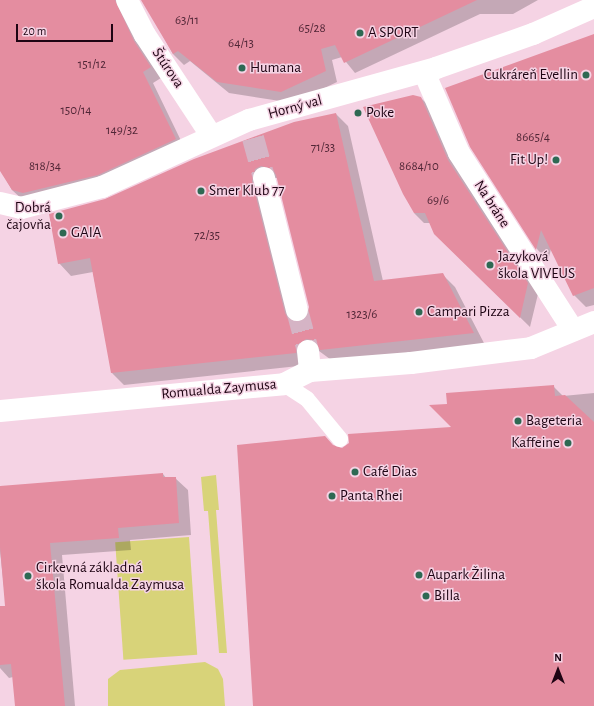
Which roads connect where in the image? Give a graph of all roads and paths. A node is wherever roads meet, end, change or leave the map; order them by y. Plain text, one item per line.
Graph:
1 (127, 0) edge
2 (594, 7) edge
3 (424, 72) junction
4 (211, 135) junction
5 (264, 178) tunnel mouth
6 (0, 204) edge
7 (297, 310) tunnel mouth
8 (594, 322) edge
9 (584, 333) edge
10 (284, 384) junction
11 (0, 411) edge
12 (340, 439) dead end

1 - 4 street, Štúrova
2 - 3 street, Horný val
3 - 4 street, Horný val
3 - 9 street, Na bráne
4 - 6 street, Horný val
5 - 7 street
8 - 9 street
9 - 10 street, Romualda Zaymusa
10 - 11 street, Romualda Zaymusa
10 - 12 lane

